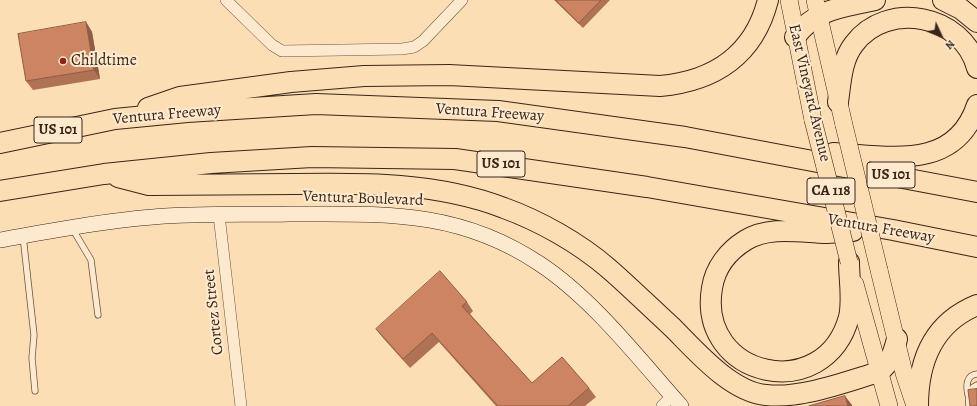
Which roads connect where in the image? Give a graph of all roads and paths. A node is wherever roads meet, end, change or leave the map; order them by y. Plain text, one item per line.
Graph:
1 (226, 0) edge
2 (462, 0) edge
3 (768, 0) edge
4 (875, 0) edge
5 (943, 0) edge
6 (790, 6) edge
7 (816, 7) edge
8 (977, 22) edge
9 (795, 37) junction
10 (977, 68) edge
11 (838, 102) junction
12 (977, 105) edge
13 (115, 119) junction
14 (0, 143) edge
15 (806, 158) junction
16 (104, 174) junction
17 (0, 191) edge
18 (977, 192) edge
19 (219, 215) junction
20 (72, 228) junction
21 (880, 228) junction
22 (23, 236) junction
23 (0, 240) edge
24 (977, 247) edge
25 (849, 262) junction
26 (977, 305) edge
27 (98, 315) dead end
28 (897, 339) junction
29 (879, 372) junction
30 (977, 374) edge
31 (977, 385) edge
32 (35, 391) dead end
33 (968, 395) junction
34 (672, 403) edge
35 (241, 406) edge
36 (889, 406) edge
37 (915, 406) edge
38 (918, 406) edge
39 (969, 406) edge

1 - 2 street
3 - 13 highway
4 - 7 highway
5 - 8 highway
6 - 9 main road, East Vineyard Avenue
7 - 9 highway
7 - 11 main road, East Vineyard Avenue
9 - 25 main road, East Vineyard Avenue / CA 118, bridge
10 - 11 highway
11 - 28 main road, East Vineyard Avenue / CA 118, bridge
12 - 15 highway
13 - 14 highway, Ventura Freeway / US 101
13 - 15 highway, Ventura Freeway / US 101
15 - 18 highway, Ventura Freeway / US 101
16 - 17 highway, Ventura Freeway / US 101
16 - 21 highway, Ventura Freeway / US 101
16 - 29 highway
19 - 20 street, Ventura Boulevard
19 - 34 street, Ventura Boulevard
19 - 35 street, Cortez Street
20 - 22 street, Ventura Boulevard
20 - 27 lane
21 - 24 highway, Ventura Freeway / US 101
21 - 25 highway
22 - 23 street, Ventura Boulevard
22 - 32 lane
25 - 29 main road, East Vineyard Avenue / CA 118
26 - 38 highway
28 - 29 highway
28 - 37 main road, CA 118
29 - 36 main road, CA 118
30 - 33 lane
31 - 33 lane
33 - 39 lane

